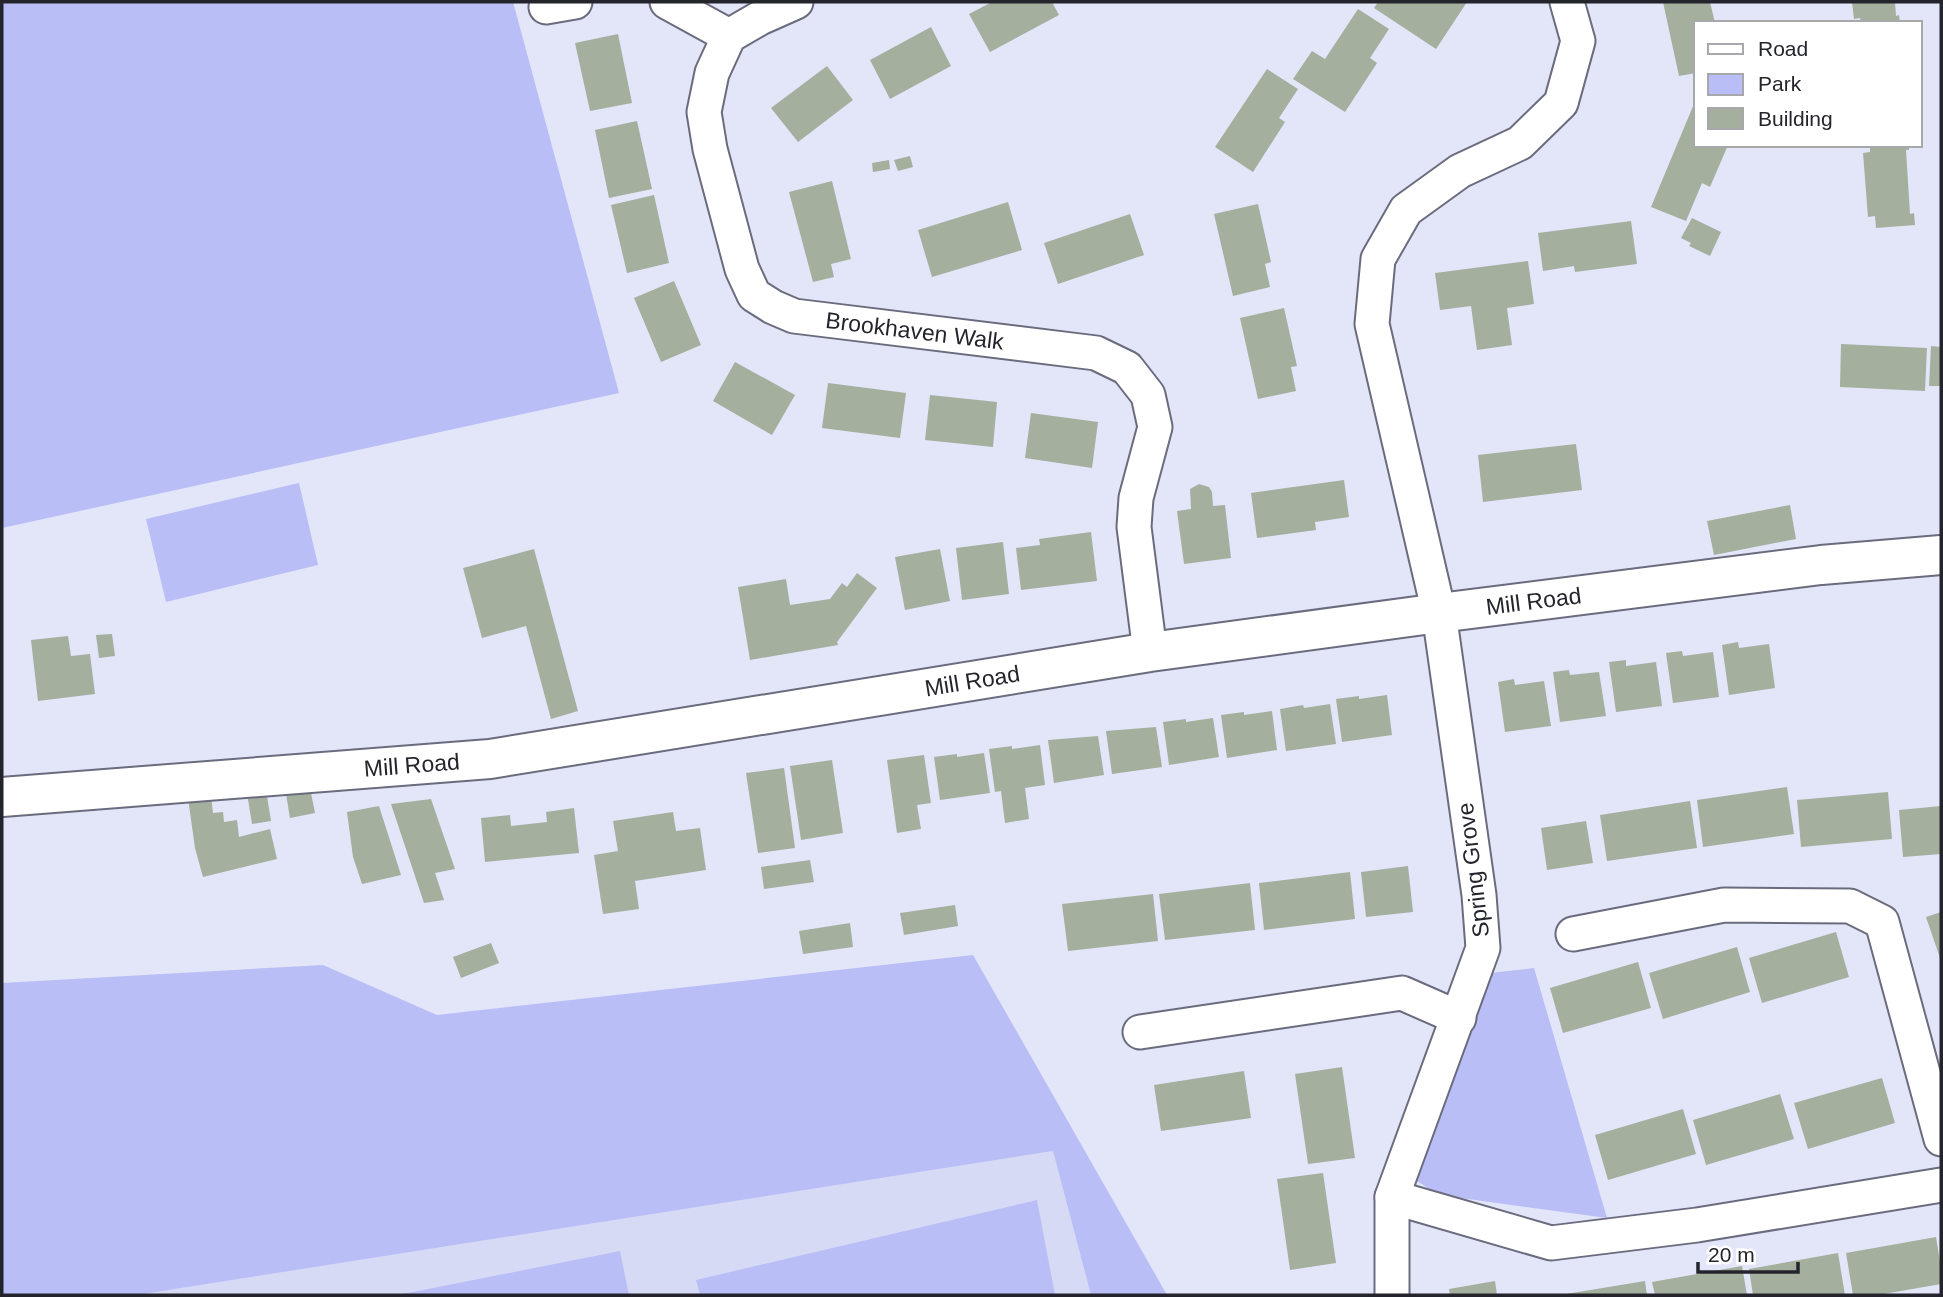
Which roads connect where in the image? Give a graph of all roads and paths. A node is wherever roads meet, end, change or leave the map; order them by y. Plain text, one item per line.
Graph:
1 (667, 2) edge
2 (796, 2) edge
3 (1567, 2) edge
4 (729, 36) junction
5 (1941, 555) edge
6 (1438, 613) junction
7 (1150, 652) junction
8 (2, 797) edge
9 (1573, 934) dead end
10 (1459, 1018) junction
11 (1140, 1032) dead end
12 (1941, 1139) edge
13 (1941, 1185) edge
14 (1392, 1196) junction
15 (1392, 1295) edge

1 - 4 street
2 - 4 street
3 - 6 street, Spring Grove
4 - 7 street, Brookhaven Walk
5 - 6 street, Mill Road
6 - 7 street, Mill Road
6 - 10 street, Spring Grove
7 - 8 street, Mill Road
9 - 12 street
10 - 11 street
10 - 14 street, Spring Grove
13 - 14 street
14 - 15 street, Spring Grove

